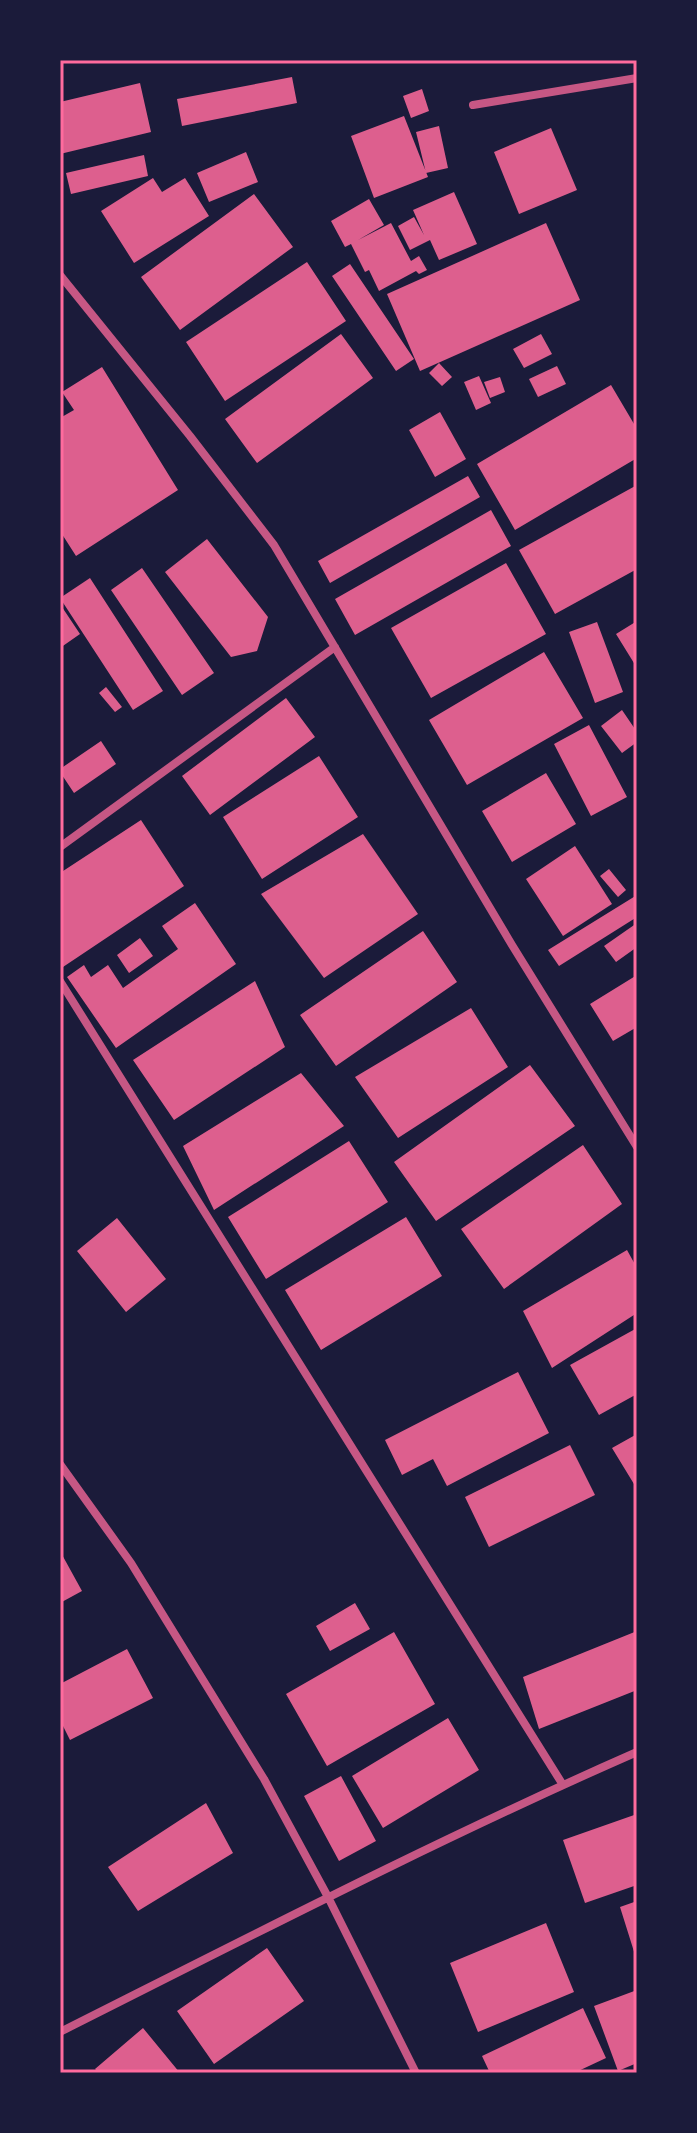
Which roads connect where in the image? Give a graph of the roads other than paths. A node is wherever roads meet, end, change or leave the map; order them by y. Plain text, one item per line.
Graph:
1 (637, 78) edge
2 (473, 105) dead end
3 (60, 275) edge
4 (335, 647) junction
5 (60, 847) edge
6 (60, 981) edge
7 (637, 1147) edge
8 (60, 1464) edge
9 (637, 1752) edge
10 (563, 1785) junction
11 (328, 1897) junction
12 (60, 2032) edge
13 (416, 2073) edge

1 - 2 street
3 - 4 street
4 - 5 street
4 - 7 street
6 - 10 street
8 - 11 street
9 - 10 street
10 - 11 street
11 - 12 street
11 - 13 street

